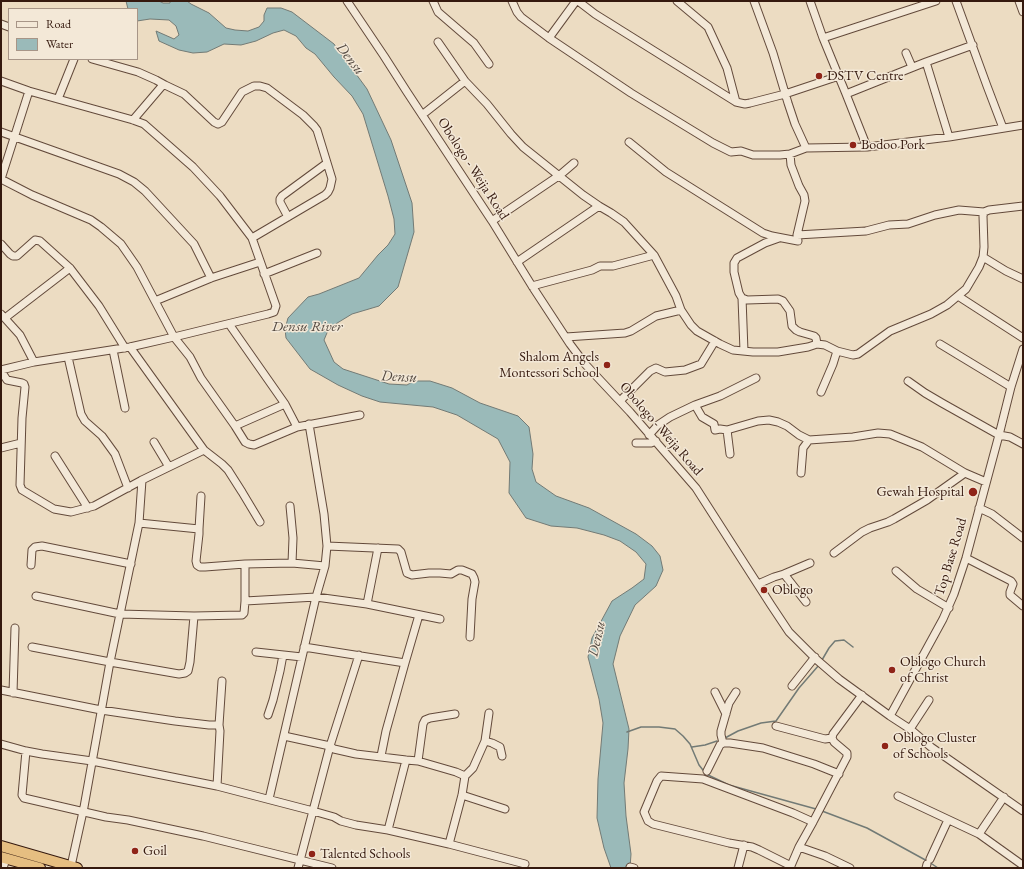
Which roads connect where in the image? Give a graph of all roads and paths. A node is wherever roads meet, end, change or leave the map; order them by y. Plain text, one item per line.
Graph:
1 (347, 1) edge
2 (433, 1) edge
3 (512, 1) edge
4 (577, 1) edge
5 (677, 1) edge
6 (754, 1) edge
7 (810, 1) edge
8 (936, 1) edge
9 (956, 1) edge
10 (1019, 1) edge
11 (1023, 12) edge
12 (549, 38) junction
13 (823, 38) junction
14 (438, 42) dead end
15 (973, 45) junction
16 (906, 53) dead end
17 (74, 60) edge
18 (96, 60) edge
19 (926, 62) junction
20 (489, 64) dead end
21 (912, 67) junction
22 (839, 76) junction
23 (1, 81) edge
24 (466, 81) junction
25 (165, 85) junction
26 (29, 90) junction
27 (785, 94) junction
28 (846, 94) junction
29 (58, 99) junction
30 (736, 102) junction
31 (422, 115) junction
32 (133, 120) junction
33 (1023, 125) edge
34 (1003, 128) junction
35 (1, 132) edge
36 (14, 136) junction
37 (950, 137) junction
38 (629, 142) dead end
39 (867, 147) junction
40 (806, 148) junction
41 (790, 154) junction
42 (327, 163) junction
43 (574, 163) dead end
44 (560, 175) junction
45 (1, 179) edge
46 (599, 206) junction
47 (1023, 206) edge
48 (984, 212) junction
49 (288, 216) junction
50 (492, 221) junction
51 (797, 235) junction
52 (781, 237) junction
53 (252, 238) junction
54 (1, 244) edge
55 (317, 253) dead end
56 (654, 255) junction
57 (983, 257) junction
58 (260, 262) junction
59 (517, 262) junction
60 (70, 268) junction
61 (264, 274) junction
62 (211, 278) junction
63 (1023, 279) edge
64 (532, 286) junction
65 (958, 296) junction
66 (742, 298) junction
67 (155, 301) junction
68 (681, 310) junction
69 (3, 316) edge
70 (229, 324) junction
71 (566, 336) junction
72 (174, 337) junction
73 (1023, 338) edge
74 (715, 341) junction
75 (817, 344) junction
76 (940, 344) dead end
77 (127, 347) junction
78 (1023, 348) edge
79 (113, 350) junction
80 (744, 351) junction
81 (837, 351) junction
82 (68, 357) junction
83 (34, 362) junction
84 (1, 370) edge
85 (756, 378) dead end
86 (908, 381) dead end
87 (1011, 387) junction
88 (821, 392) dead end
89 (620, 401) junction
90 (285, 404) junction
91 (694, 405) junction
92 (125, 408) dead end
93 (360, 414) dead end
94 (309, 424) junction
95 (235, 426) junction
96 (298, 427) junction
97 (727, 430) junction
98 (650, 434) junction
99 (999, 435) junction
100 (809, 440) junction
101 (656, 441) junction
102 (154, 442) dead end
103 (21, 443) junction
104 (636, 443) dead end
105 (1023, 444) edge
106 (1, 448) edge
107 (204, 450) junction
108 (730, 454) dead end
109 (55, 456) dead end
110 (169, 467) junction
111 (801, 473) dead end
112 (965, 473) junction
113 (142, 480) junction
114 (986, 482) junction
115 (128, 488) junction
116 (201, 496) dead end
117 (290, 506) dead end
118 (88, 508) junction
119 (979, 508) junction
120 (260, 522) dead end
121 (139, 523) junction
122 (199, 529) junction
123 (1023, 538) edge
124 (328, 546) junction
125 (378, 548) junction
126 (834, 553) dead end
127 (966, 558) junction
128 (292, 563) junction
129 (810, 563) dead end
130 (131, 564) junction
131 (245, 564) junction
132 (30, 565) dead end
133 (325, 566) junction
134 (896, 571) dead end
135 (784, 574) junction
136 (758, 584) junction
137 (36, 596) dead end
138 (316, 597) junction
139 (245, 601) junction
140 (806, 602) dead end
141 (367, 604) junction
142 (1023, 606) edge
143 (949, 608) junction
144 (120, 614) junction
145 (419, 615) junction
146 (194, 616) junction
147 (440, 619) dead end
148 (15, 628) dead end
149 (470, 637) dead end
150 (32, 647) dead end
151 (304, 647) junction
152 (256, 652) dead end
153 (283, 655) junction
154 (359, 655) junction
155 (302, 657) junction
156 (815, 658) junction
157 (110, 662) junction
158 (405, 663) junction
159 (222, 681) dead end
160 (792, 686) dead end
161 (1, 690) edge
162 (715, 692) dead end
163 (736, 692) dead end
164 (13, 693) junction
165 (862, 695) junction
166 (928, 700) dead end
167 (101, 710) junction
168 (489, 713) dead end
169 (455, 714) dead end
170 (726, 714) junction
171 (268, 715) dead end
172 (890, 716) junction
173 (219, 725) junction
174 (776, 726) dead end
175 (910, 729) junction
176 (284, 736) junction
177 (832, 738) junction
178 (485, 741) junction
179 (723, 743) junction
180 (1, 744) edge
181 (330, 746) junction
182 (26, 751) junction
183 (382, 756) junction
184 (502, 756) dead end
185 (92, 760) junction
186 (406, 760) junction
187 (418, 761) junction
188 (707, 771) dead end
189 (839, 774) junction
190 (465, 776) junction
191 (217, 786) junction
192 (462, 795) junction
193 (898, 796) dead end
194 (1004, 797) junction
195 (270, 799) junction
196 (505, 809) dead end
197 (82, 811) junction
198 (313, 811) junction
199 (1023, 811) edge
200 (948, 820) junction
201 (813, 822) junction
202 (388, 830) junction
203 (979, 834) junction
204 (449, 844) junction
205 (744, 845) junction
206 (1, 846) edge
207 (799, 847) junction
208 (300, 860) junction
209 (4, 861) edge
210 (928, 863) edge
211 (525, 864) dead end
212 (1021, 864) dead end
213 (74, 867) edge
214 (790, 867) edge
215 (40, 868) edge
216 (298, 868) edge
217 (332, 868) edge
218 (738, 868) edge
219 (850, 868) edge

1 - 31 street, Obologo - Weija Road
2 - 20 street
3 - 12 street
4 - 12 street
4 - 30 street
5 - 30 street
6 - 27 street
7 - 13 street
8 - 13 street
9 - 15 street
10 - 11 street
12 - 41 street
13 - 22 street
14 - 24 street
15 - 19 street
15 - 34 street
16 - 21 street
17 - 29 street
18 - 25 street
19 - 21 street
19 - 37 street
21 - 28 street
22 - 27 street
22 - 28 street
23 - 26 street
24 - 31 street
24 - 44 street
25 - 32 street
25 - 42 street
26 - 29 street
26 - 36 street
27 - 30 street
27 - 40 street
28 - 39 street
29 - 32 street
31 - 50 street, Obologo - Weija Road
32 - 53 street
33 - 34 street
34 - 37 street
35 - 36 street
36 - 45 street
36 - 62 street
37 - 39 street
38 - 52 street
39 - 40 street
40 - 41 street
41 - 51 street
42 - 49 street
42 - 49 street
43 - 44 street
44 - 46 street
44 - 50 street
45 - 67 street
46 - 56 street
46 - 59 street
47 - 48 street
48 - 51 street
48 - 57 street
49 - 53 street
50 - 59 street, Obologo - Weija Road
51 - 52 street
52 - 66 street
53 - 58 street
54 - 60 street
55 - 61 street
56 - 64 street
56 - 68 street
57 - 63 street
57 - 65 street
58 - 61 street
58 - 62 street
59 - 64 street, Obologo - Weija Road
60 - 69 street
60 - 77 street
61 - 70 street
62 - 67 street
64 - 71 street, Obologo - Weija Road
65 - 73 street
65 - 81 street
66 - 75 street
66 - 80 street
67 - 72 street
68 - 71 street
68 - 74 street
69 - 83 street
70 - 72 street
70 - 90 street
71 - 89 street, Obologo - Weija Road
72 - 77 street
72 - 95 street
74 - 80 street
74 - 89 street
75 - 80 street
75 - 81 street
76 - 87 street
77 - 79 street
77 - 107 street
78 - 87 street, Top Base Road
79 - 82 street
79 - 92 street
81 - 88 street
82 - 83 street
82 - 115 street
83 - 84 street
84 - 103 street
85 - 91 street
86 - 99 street
87 - 99 street, Top Base Road
89 - 98 street, Obologo - Weija Road
90 - 95 street
90 - 96 street
91 - 97 street
91 - 98 street
93 - 94 street
94 - 96 street
94 - 124 street
95 - 96 street
97 - 100 street
97 - 108 street
98 - 101 street, Obologo - Weija Road
99 - 105 street
99 - 114 street, Top Base Road
100 - 111 street
100 - 112 street
101 - 104 street
101 - 136 street, Obologo - Weija Road
102 - 110 street
103 - 106 street
103 - 118 street
107 - 110 street
107 - 120 street
109 - 118 street
110 - 113 street
112 - 114 street
112 - 126 street
113 - 115 street
113 - 121 street
114 - 119 street, Top Base Road
115 - 118 street
116 - 122 street
117 - 128 street
119 - 123 street
119 - 127 street, Top Base Road
121 - 122 street
121 - 130 street
122 - 131 street
124 - 125 street
124 - 133 street
125 - 141 street
125 - 149 street
127 - 142 street
127 - 143 street, Top Base Road
128 - 131 street
128 - 133 street
129 - 135 street
130 - 132 street
130 - 144 street
131 - 139 street
133 - 138 street
134 - 143 street
135 - 136 street
135 - 140 street
136 - 156 street, Obologo - Weija Road
137 - 144 street
138 - 139 street
138 - 141 street
138 - 151 street
139 - 146 street
141 - 145 street
143 - 172 street, Top Base Road
144 - 146 street
144 - 157 street
145 - 147 street
145 - 158 street
146 - 157 street
148 - 164 street
150 - 157 street
151 - 154 street
151 - 155 street
152 - 153 street
153 - 155 street
153 - 171 street
154 - 158 street
154 - 181 street
155 - 176 street
156 - 160 street
156 - 165 street, Obologo - Weija Road
157 - 167 street
158 - 183 street
159 - 173 street
161 - 164 street
162 - 170 street
163 - 170 street
164 - 167 street
165 - 172 street, Obologo - Weija Road
165 - 177 street
166 - 175 street
167 - 173 street
167 - 185 street
168 - 178 street
169 - 187 street
170 - 179 street
172 - 175 street, Obologo - Weija Road
173 - 191 street
174 - 177 street
175 - 194 street, Obologo - Weija Road
176 - 181 street
176 - 195 street
177 - 189 street
178 - 184 street
178 - 190 street
179 - 188 street
179 - 189 street
180 - 182 street
181 - 183 street
181 - 198 street
182 - 185 street
182 - 197 street
183 - 186 street
185 - 191 street
185 - 197 street
186 - 187 street
186 - 202 street
187 - 190 street
189 - 201 street
190 - 192 street
191 - 195 street
192 - 196 street
192 - 204 street
193 - 200 street
194 - 199 street, Obologo - Weija Road
194 - 203 street
195 - 198 street
197 - 208 street
197 - 213 street
198 - 202 street
198 - 208 street
200 - 203 street
200 - 210 street
201 - 205 street
201 - 207 street
202 - 204 street
203 - 212 street
204 - 211 street
205 - 214 street
205 - 218 street
206 - 213 highway
207 - 214 street
207 - 219 street
208 - 216 street
208 - 217 street
209 - 215 highway

